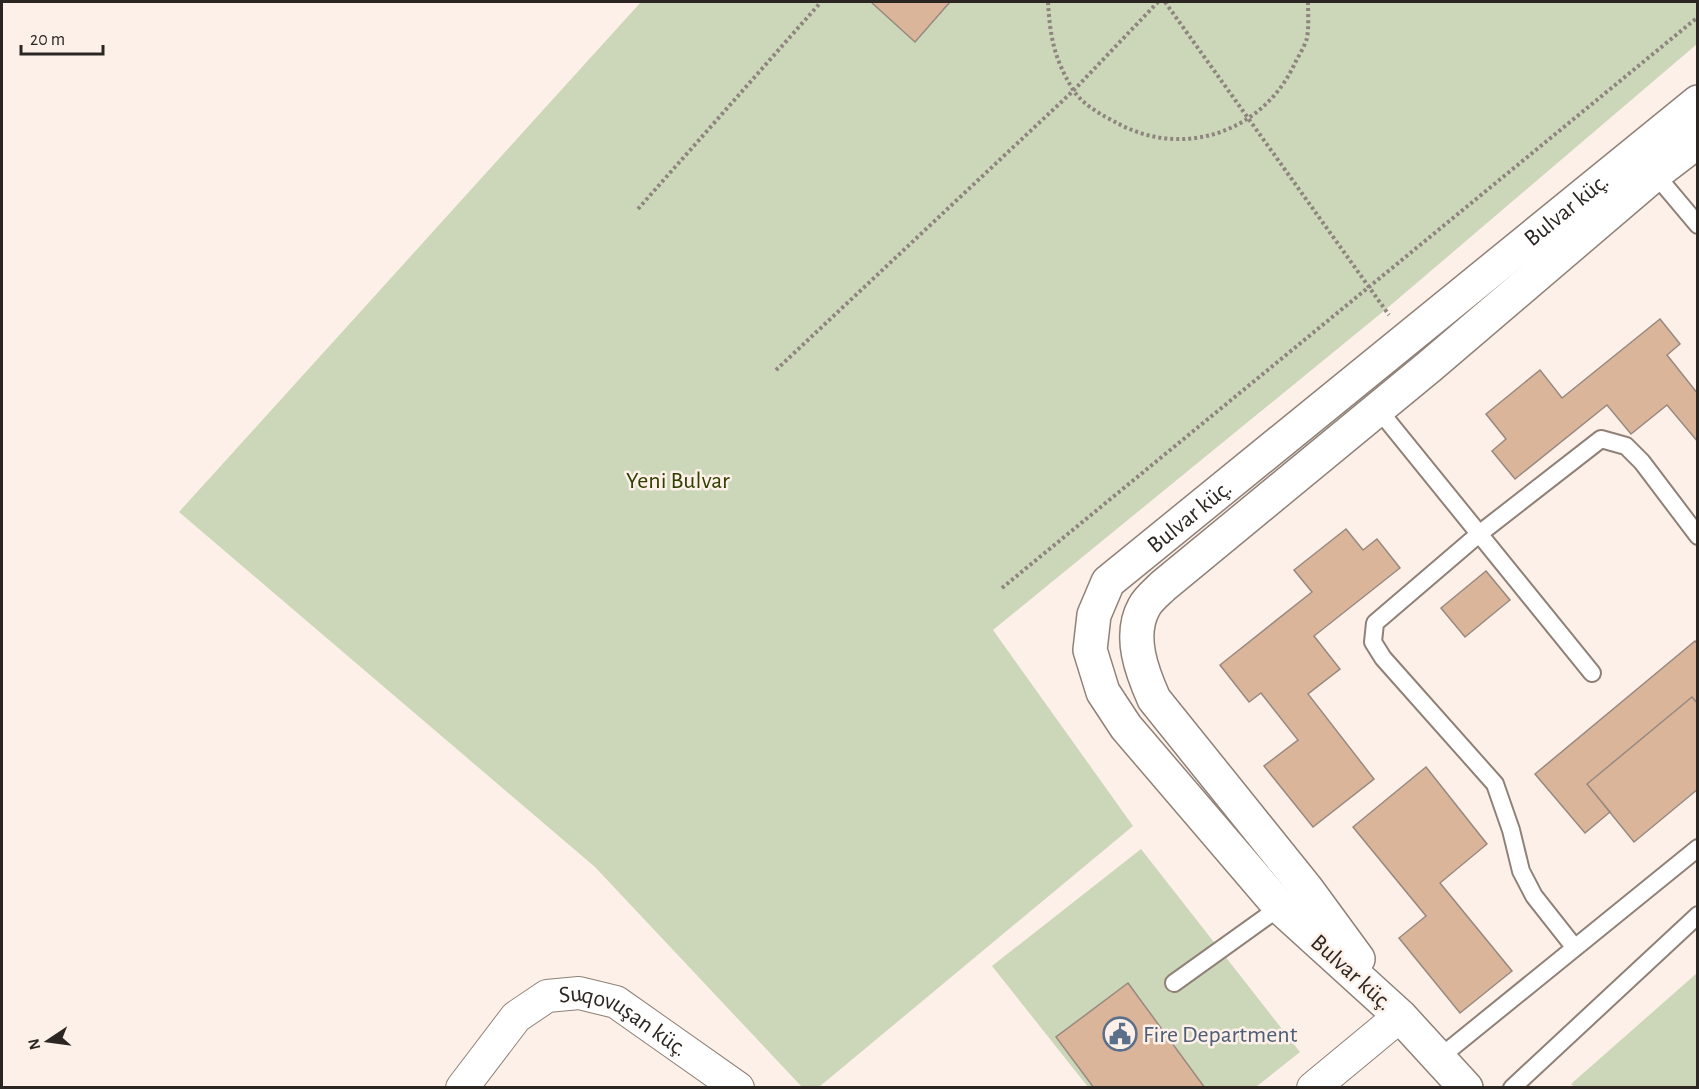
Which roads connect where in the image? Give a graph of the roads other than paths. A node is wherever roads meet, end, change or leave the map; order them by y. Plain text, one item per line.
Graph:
1 (1698, 102) edge
2 (1698, 141) edge
3 (1655, 174) junction
4 (1698, 225) edge
5 (1378, 409) junction
6 (1479, 534) junction
7 (1698, 536) edge
8 (1592, 673) dead end
9 (1698, 848) edge
10 (1280, 907) junction
11 (1698, 915) edge
12 (1575, 948) junction
13 (1174, 982) dead end
14 (1400, 1016) junction
15 (1439, 1058) junction
16 (462, 1088) edge
17 (738, 1088) edge
18 (1313, 1088) edge
19 (1466, 1088) edge
20 (1512, 1088) edge

1 - 10 street, Bulvar küç.
2 - 3 street, Bulvar küç.
3 - 4 lane
3 - 5 street, Bulvar küç.
5 - 6 lane
5 - 14 street, Bulvar küç.
6 - 7 lane
6 - 8 lane
6 - 12 lane
9 - 12 lane
10 - 13 lane
10 - 14 street, Bulvar küç.
11 - 20 lane
12 - 15 lane
14 - 15 street
14 - 18 street
15 - 19 street
16 - 17 street, Suqovuşan küç.

